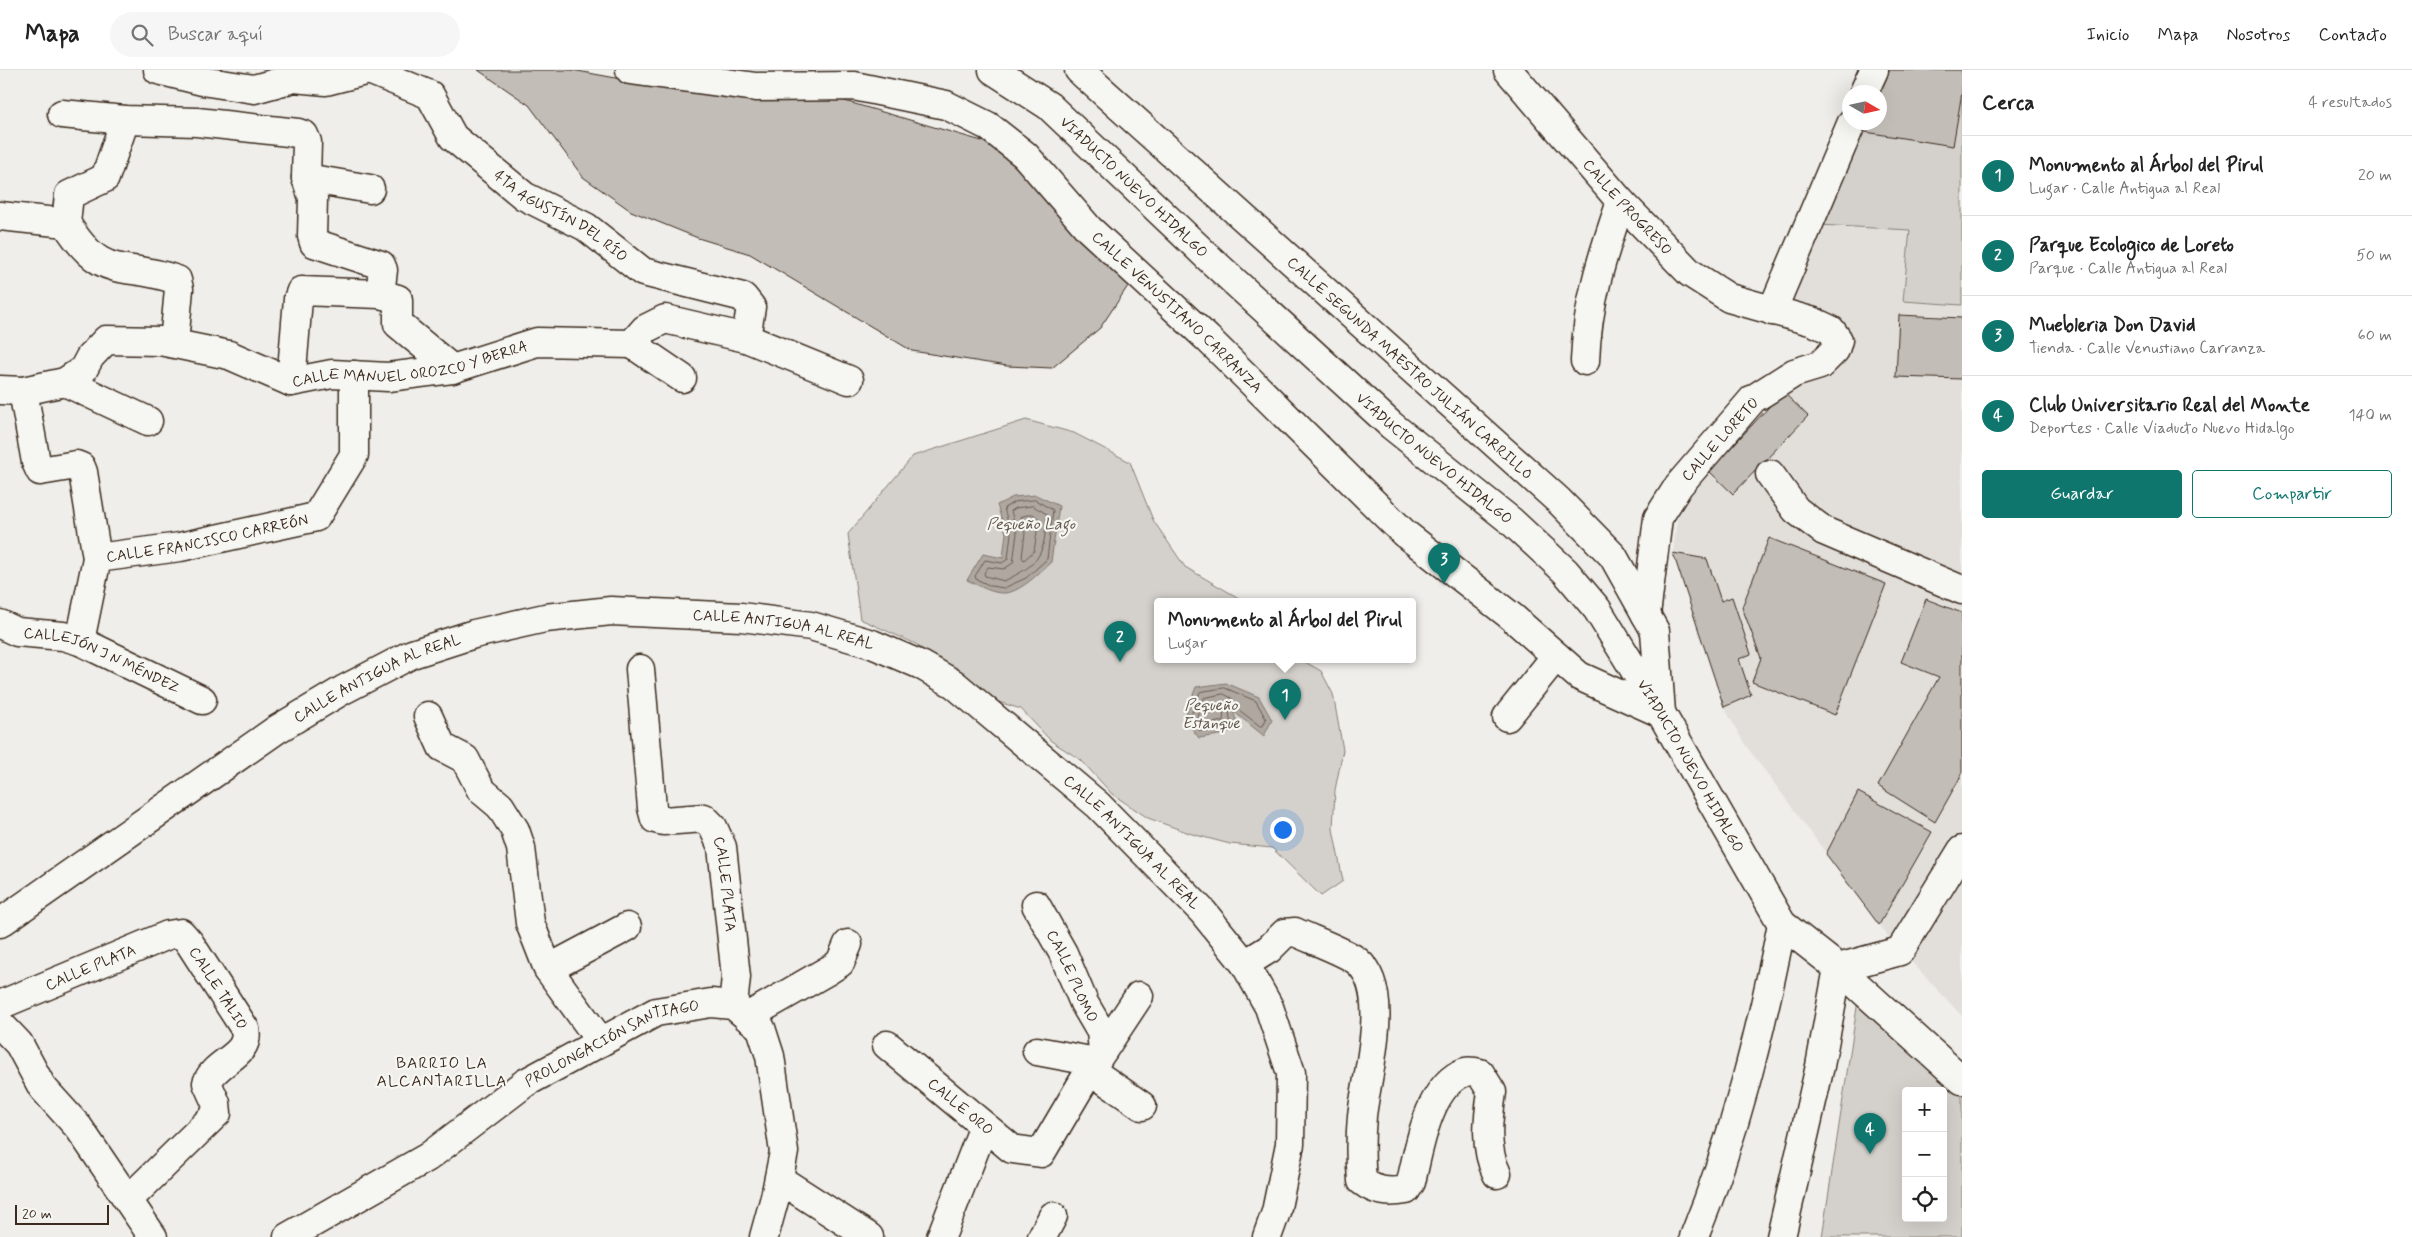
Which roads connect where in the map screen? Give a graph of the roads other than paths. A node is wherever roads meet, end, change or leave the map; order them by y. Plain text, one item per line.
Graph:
1 (158, 70) edge
2 (369, 70) edge
3 (630, 70) edge
4 (993, 70) edge
5 (1079, 70) edge
6 (1508, 70) edge
7 (1874, 70) edge
8 (202, 81) junction
9 (1867, 85) edge
10 (62, 114) dead end
11 (125, 120) junction
12 (197, 122) junction
13 (1849, 130) edge
14 (306, 178) junction
15 (370, 189) dead end
16 (1621, 202) junction
17 (0, 216) edge
18 (66, 223) junction
19 (380, 294) junction
20 (1772, 311) junction
21 (746, 338) junction
22 (174, 343) junction
23 (632, 344) junction
24 (1585, 362) dead end
25 (452, 368) junction
26 (354, 375) junction
27 (682, 378) dead end
28 (849, 380) dead end
29 (65, 382) junction
30 (290, 382) junction
31 (12, 390) edge
32 (148, 421) dead end
33 (1770, 474) dead end
34 (97, 558) junction
35 (1962, 590) edge
36 (1646, 614) junction
37 (0, 624) edge
38 (80, 642) junction
39 (1556, 656) junction
40 (640, 669) dead end
41 (202, 700) dead end
42 (1661, 713) junction
43 (428, 716) dead end
44 (1507, 717) dead end
45 (1962, 850) edge
46 (1036, 905) dead end
47 (0, 923) edge
48 (1782, 924) junction
49 (627, 926) dead end
50 (181, 933) joint
51 (848, 944) dead end
52 (1245, 964) junction
53 (1838, 968) junction
54 (548, 969) junction
55 (1139, 996) dead end
56 (0, 1005) edge
57 (740, 1011) junction
58 (0, 1024) edge
59 (601, 1042) junction
60 (887, 1045) dead end
61 (1037, 1051) dead end
62 (1096, 1061) junction
63 (1962, 1080) edge
64 (1142, 1106) dead end
65 (984, 1126) junction
66 (1497, 1174) dead end
67 (779, 1179) junction
68 (128, 1200) junction
69 (154, 1237) edge
70 (288, 1237) edge
71 (764, 1237) edge
72 (869, 1237) edge
73 (941, 1237) edge
74 (1267, 1237) edge
75 (1694, 1237) edge
76 (1781, 1237) edge

1 - 8 street, 4TA AGUSTÍN DEL RÍO
2 - 8 street, 4TA AGUSTÍN DEL RÍO
2 - 21 street, 4TA AGUSTÍN DEL RÍO
3 - 39 street, CALLE VENUSTIANO CARRANZA
4 - 42 street, VIADUCTO NUEVO HIDALGO
5 - 36 street, CALLE SEGUNDA MAESTRO JULIÁN CARRILLO
6 - 16 street, CALLE PROGRESO
7 - 9 street
8 - 12 street
10 - 11 street
11 - 12 street
11 - 18 street
12 - 14 street
13 - 20 street
14 - 15 street
14 - 19 street
16 - 20 street, CALLE PROGRESO
16 - 24 street
17 - 18 street
18 - 22 street
19 - 25 street
19 - 30 street
20 - 36 street, CALLE LORETO
21 - 23 street
21 - 28 street
22 - 29 street, CALLE MANUEL OROZCO Y BERRA
22 - 30 street, CALLE MANUEL OROZCO Y BERRA
23 - 25 street, CALLE MANUEL OROZCO Y BERRA
23 - 27 street
25 - 26 street, CALLE MANUEL OROZCO Y BERRA
26 - 30 street, CALLE MANUEL OROZCO Y BERRA
26 - 34 street, CALLE FRANCISCO CARREÓN
29 - 31 street, CALLE MANUEL OROZCO Y BERRA
29 - 32 street
31 - 34 street
33 - 35 street
34 - 38 street
36 - 42 street, CALLE SEGUNDA MAESTRO JULIÁN CARRILLO
37 - 38 street, CALLEJÓN J N MÉNDEZ
38 - 41 street, CALLEJÓN J N MÉNDEZ
39 - 42 street, CALLE VENUSTIANO CARRANZA
39 - 44 street
40 - 57 street, CALLE PLATA
42 - 48 street, VIADUCTO NUEVO HIDALGO
43 - 54 street
45 - 53 street
46 - 62 street, CALLE PLOMO
47 - 52 street, CALLE ANTIGUA AL REAL
48 - 53 street
48 - 75 street
49 - 54 street
50 - 56 street, CALLE PLATA
50 - 68 street, CALLE TALIO
51 - 57 street
52 - 66 street
52 - 74 street, CALLE ANTIGUA AL REAL
53 - 63 street
53 - 76 street
54 - 59 street
55 - 62 street
57 - 59 street, PROLONGACIÓN SANTIAGO
57 - 67 street
58 - 68 street
59 - 70 street, PROLONGACIÓN SANTIAGO
60 - 65 street, CALLE ORO
61 - 62 street
62 - 64 street
62 - 65 street, CALLE ORO
65 - 73 street
67 - 71 street
67 - 72 street
68 - 69 street

